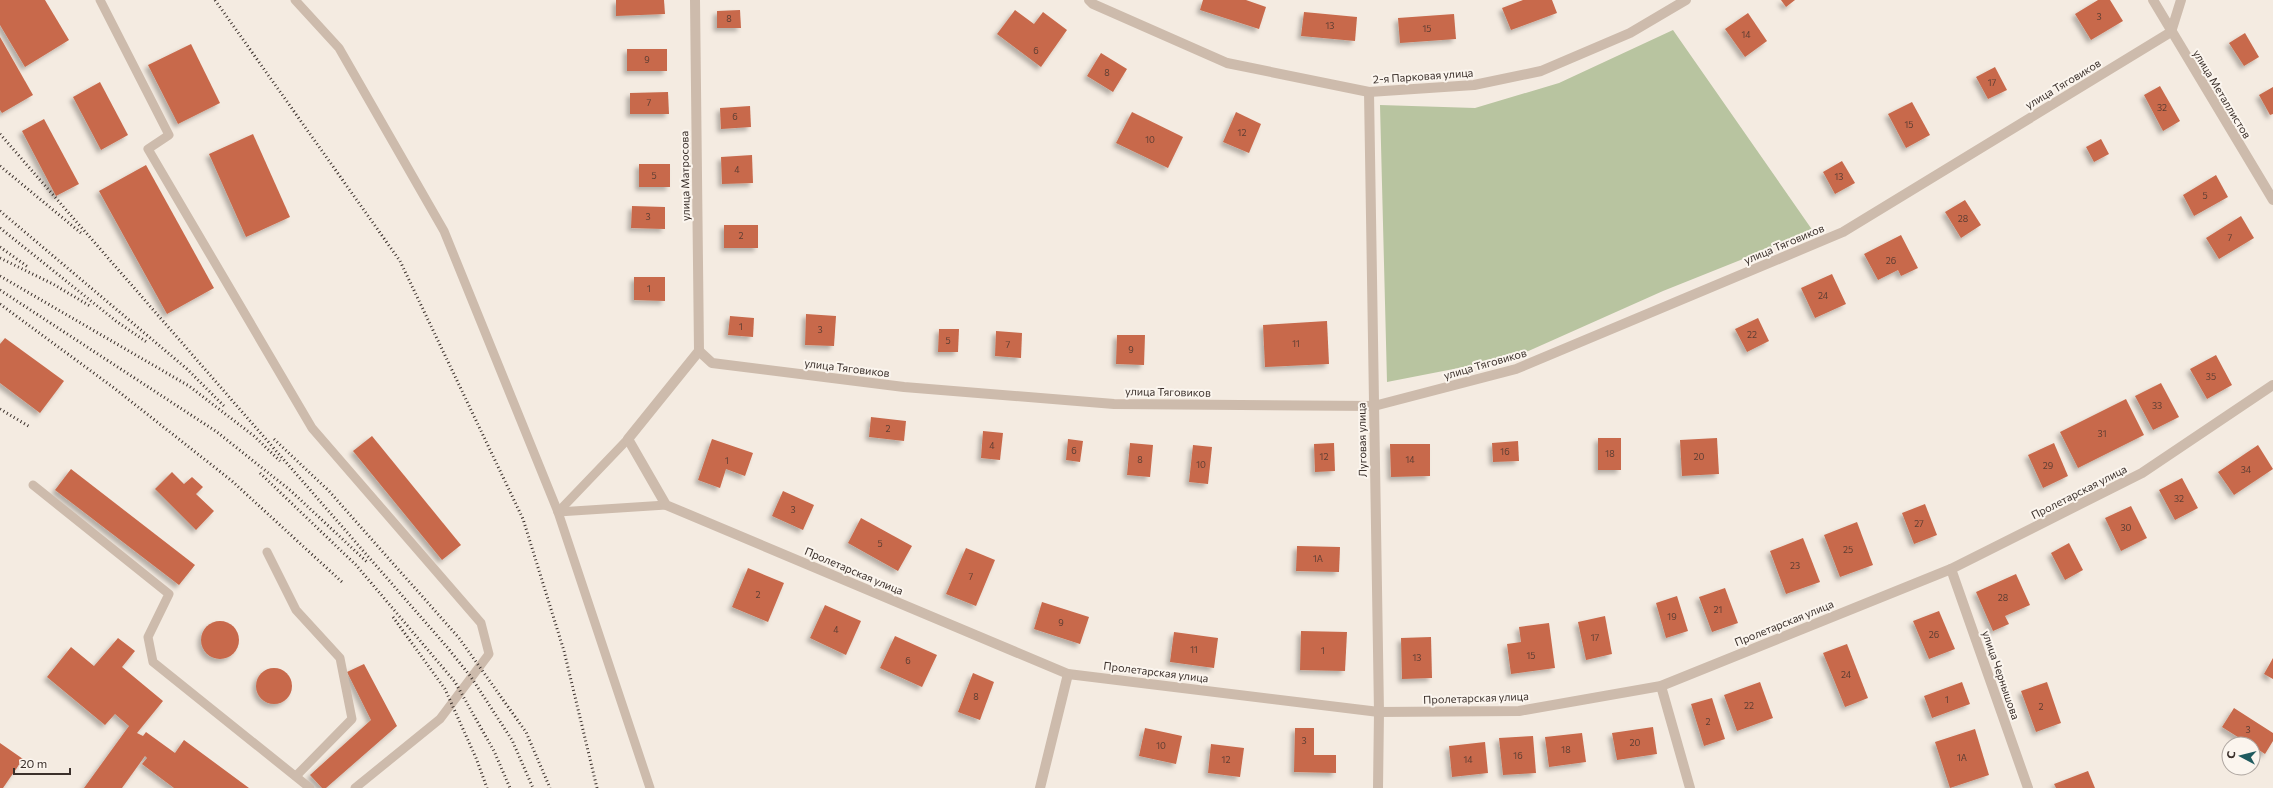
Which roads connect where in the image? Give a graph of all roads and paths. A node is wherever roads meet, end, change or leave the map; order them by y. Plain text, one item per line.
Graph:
1 (100, 0) edge
2 (295, 0) edge
3 (695, 0) edge
4 (1089, 0) edge
5 (1686, 0) edge
6 (2153, 0) edge
7 (2181, 0) edge
8 (2171, 32) junction
9 (1369, 92) junction
10 (2273, 200) edge
11 (699, 351) junction
12 (2273, 386) edge
13 (1374, 406) junction
14 (628, 439) junction
15 (34, 485) dead end
16 (666, 505) junction
17 (558, 512) junction
18 (267, 552) dead end
19 (1951, 569) junction
20 (1068, 674) junction
21 (1661, 686) junction
22 (1379, 712) junction
23 (296, 776) junction
24 (310, 788) edge
25 (355, 788) edge
26 (650, 788) edge
27 (1040, 788) edge
28 (1378, 788) edge
29 (1690, 788) edge
30 (2028, 788) edge

1 - 25 lane
2 - 17 lane
3 - 11 street, улица Матросова
4 - 9 street, 2-я Парковая улица
5 - 9 street, 2-я Парковая улица
6 - 8 street, улица Металлистов
7 - 8 street
8 - 10 street, улица Металлистов
8 - 13 street, улица Тяговиков
9 - 13 street, Луговая улица
11 - 13 street, улица Тяговиков
11 - 14 street
12 - 19 street, Пролетарская улица
13 - 22 street, Луговая улица
14 - 16 street
14 - 17 lane
15 - 23 lane
16 - 17 lane
16 - 20 street, Пролетарская улица
17 - 26 lane
18 - 23 lane
19 - 21 street, Пролетарская улица
19 - 30 street, улица Чернышова
20 - 22 street, Пролетарская улица
20 - 27 street
21 - 22 street, Пролетарская улица
21 - 29 street
22 - 28 street, Луговая улица
23 - 24 lane

